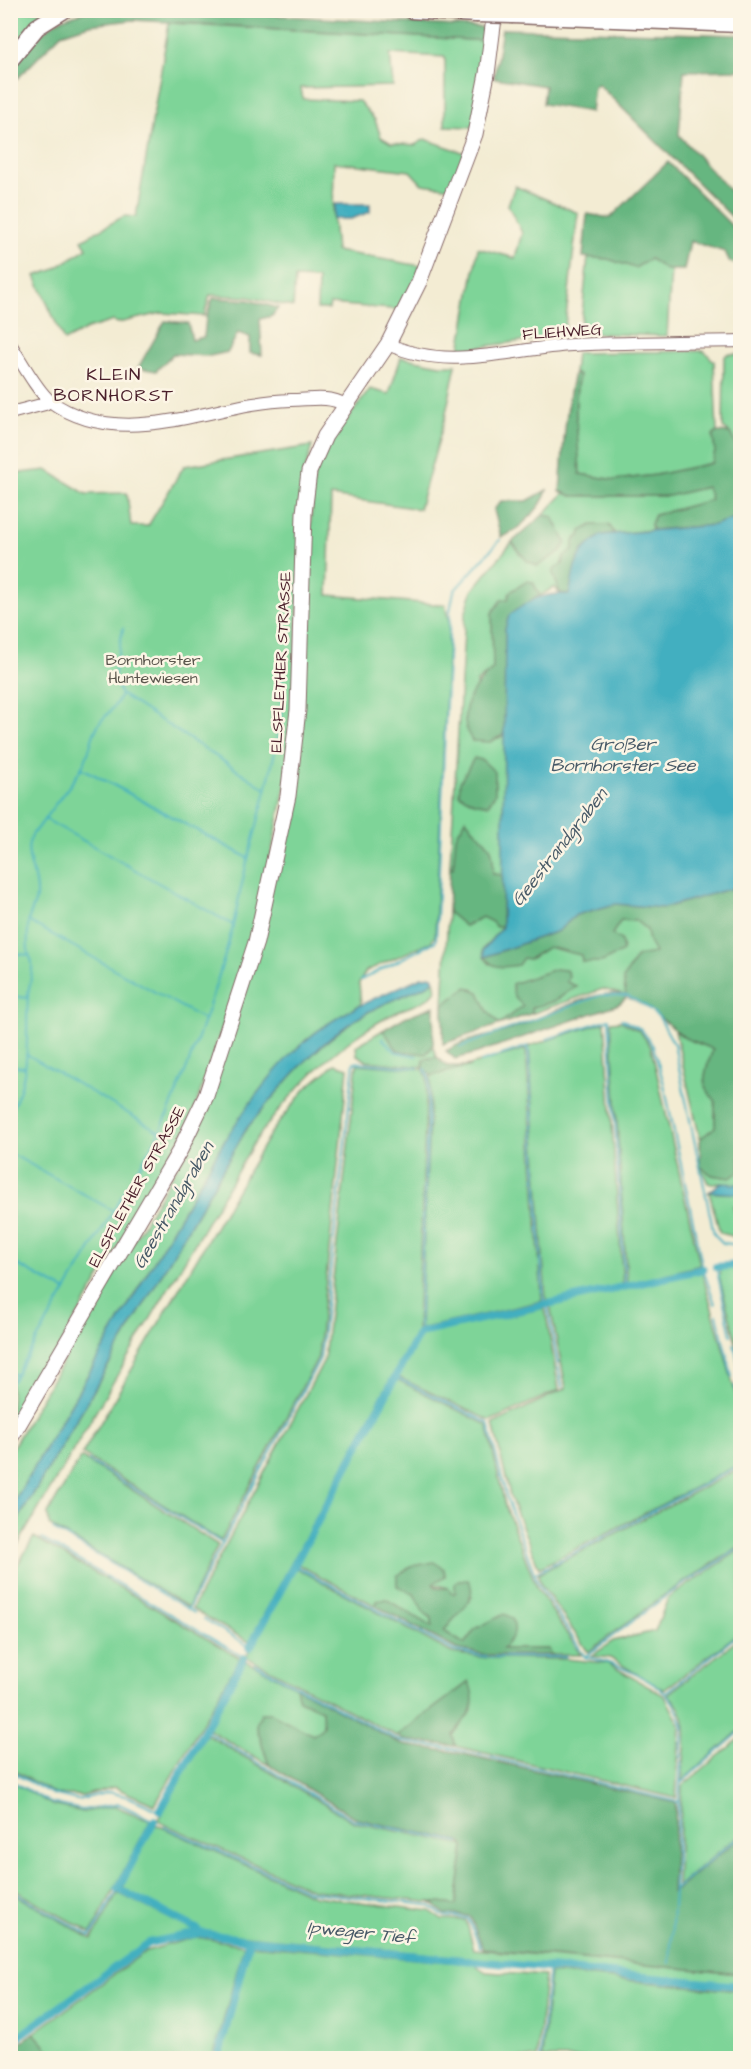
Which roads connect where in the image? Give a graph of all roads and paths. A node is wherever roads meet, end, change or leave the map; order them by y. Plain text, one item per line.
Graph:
1 (64, 10) edge
2 (411, 10) edge
3 (495, 10) edge
4 (741, 24) edge
5 (10, 60) edge
6 (741, 341) edge
7 (10, 344) edge
8 (388, 344) junction
9 (48, 400) junction
10 (345, 405) junction
11 (10, 413) edge
12 (10, 1439) edge

1 - 5 highway
2 - 4 highway, bridge
3 - 8 main road, ELSFLETHER STRASSE
6 - 8 street, FLIEHWEG
7 - 9 street
8 - 10 main road, ELSFLETHER STRASSE
9 - 10 street
9 - 11 street
10 - 12 main road, ELSFLETHER STRASSE

